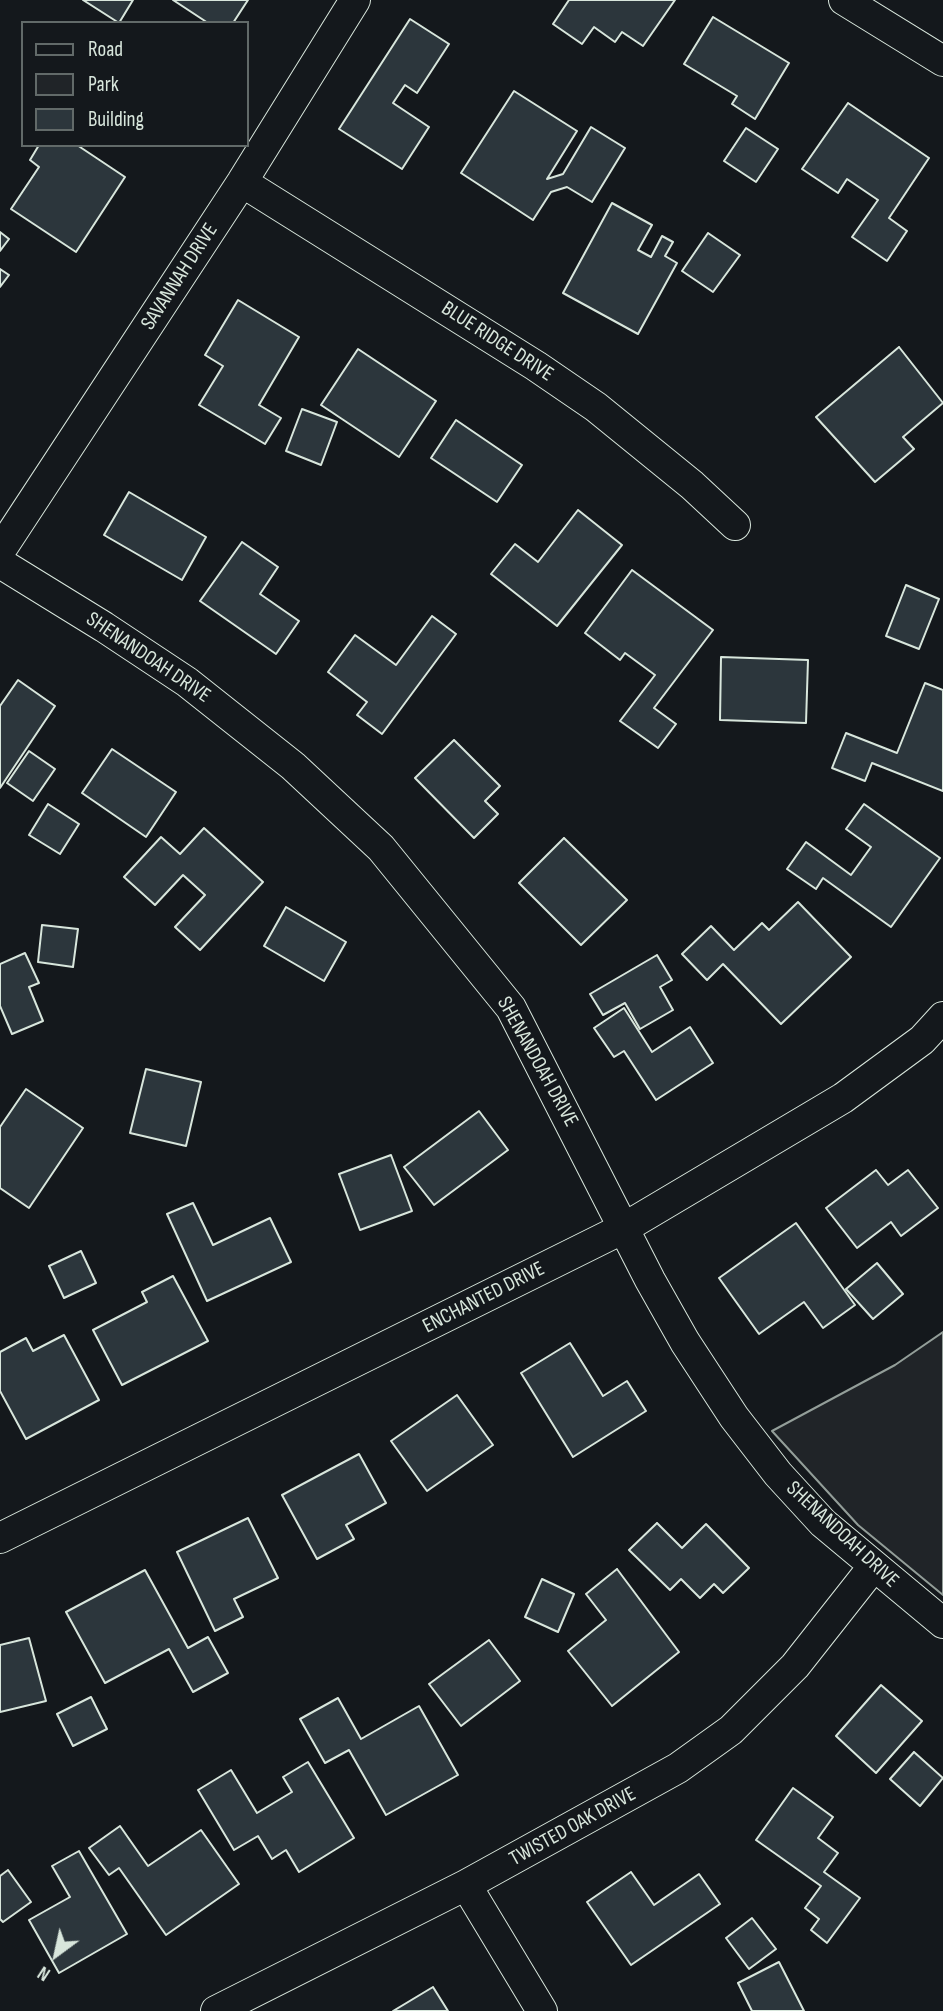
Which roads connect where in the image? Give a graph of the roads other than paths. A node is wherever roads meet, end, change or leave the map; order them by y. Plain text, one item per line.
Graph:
1 (355, 0) edge
2 (844, 0) edge
3 (943, 61) edge
4 (242, 182) junction
5 (735, 525) dead end
6 (0, 551) edge
7 (0, 563) edge
8 (943, 1017) edge
9 (624, 1228) junction
10 (0, 1538) edge
11 (873, 1567) junction
12 (943, 1623) edge
13 (466, 1885) junction
14 (216, 2011) edge
15 (541, 2011) edge

1 - 4 street, SAVANNAH DRIVE
2 - 3 street
4 - 5 street, BLUE RIDGE DRIVE
4 - 6 street, SAVANNAH DRIVE
7 - 9 street, SHENANDOAH DRIVE
8 - 9 street, ENCHANTED DRIVE
9 - 10 street, ENCHANTED DRIVE
9 - 11 street, SHENANDOAH DRIVE
11 - 12 street, SHENANDOAH DRIVE
11 - 13 street, TWISTED OAK DRIVE
13 - 14 street, TWISTED OAK DRIVE
13 - 15 street

